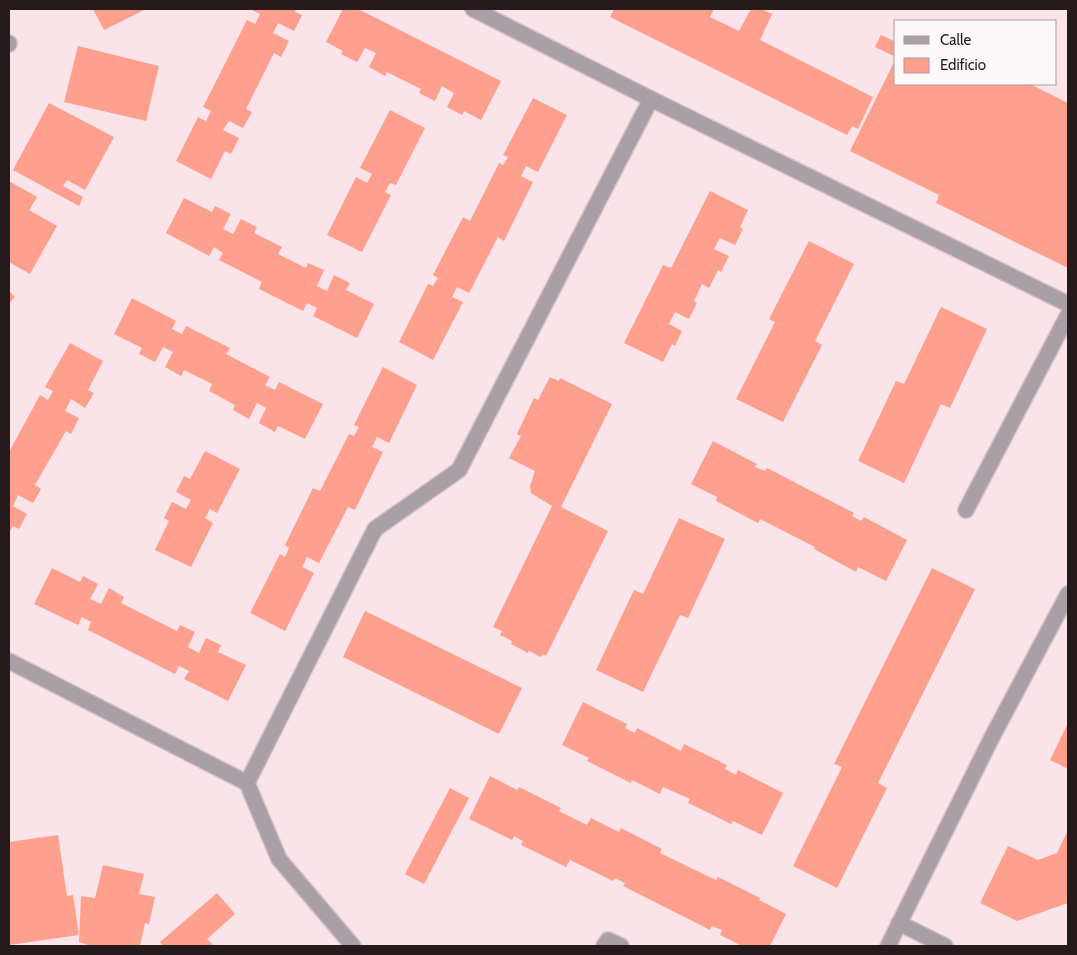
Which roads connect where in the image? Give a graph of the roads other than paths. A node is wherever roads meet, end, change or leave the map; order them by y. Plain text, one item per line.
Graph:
1 (472, 9) edge
2 (651, 99) junction
3 (1068, 304) edge
4 (1068, 315) edge
5 (966, 510) dead end
6 (1068, 594) edge
7 (9, 661) edge
8 (247, 783) junction
9 (899, 924) junction
10 (353, 946) edge
11 (604, 946) edge
12 (621, 946) edge
13 (888, 946) edge
14 (945, 946) edge

1 - 2 street
2 - 3 street
2 - 8 street
4 - 5 street
6 - 9 street
7 - 8 street
8 - 10 street
9 - 13 street
9 - 14 street
11 - 12 street

